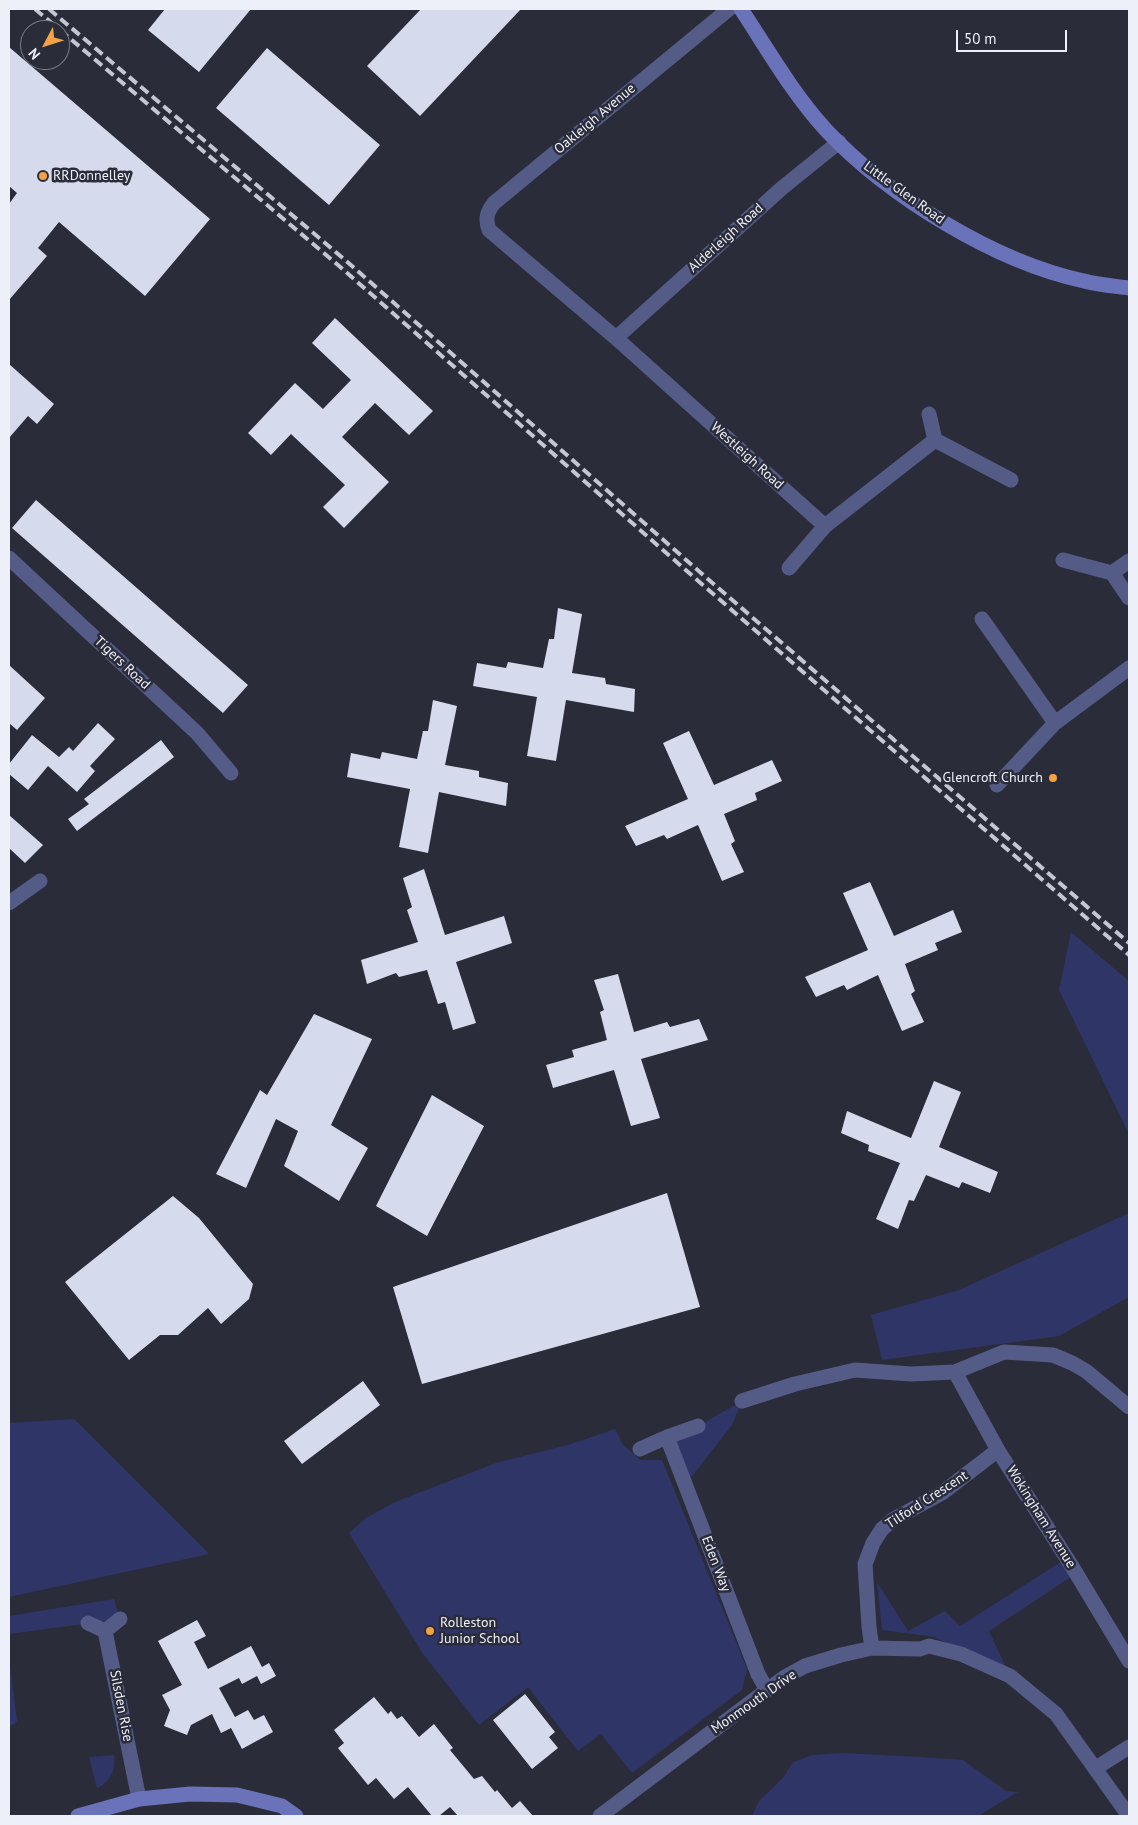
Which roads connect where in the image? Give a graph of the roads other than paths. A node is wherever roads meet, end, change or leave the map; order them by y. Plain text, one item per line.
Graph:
1 (729, 9) edge
2 (741, 9) edge
3 (839, 142) junction
4 (498, 239) joint
5 (1129, 288) edge
6 (616, 338) junction
7 (929, 414) dead end
8 (935, 440) junction
9 (1011, 480) dead end
10 (825, 526) junction
11 (9, 558) edge
12 (1063, 560) dead end
13 (1129, 561) edge
14 (789, 568) dead end
15 (1112, 574) junction
16 (1129, 598) edge
17 (982, 619) dead end
18 (1127, 674) edge
19 (1056, 724) junction
20 (231, 772) dead end
21 (997, 784) dead end
22 (40, 881) dead end
23 (9, 902) edge
24 (955, 1372) junction
25 (742, 1401) dead end
26 (1129, 1407) edge
27 (698, 1426) dead end
28 (667, 1438) junction
29 (640, 1449) dead end
30 (998, 1450) junction
31 (120, 1618) dead end
32 (88, 1623) dead end
33 (105, 1631) junction
34 (872, 1648) junction
35 (1129, 1661) edge
36 (767, 1690) junction
37 (1129, 1747) edge
38 (1096, 1768) junction
39 (139, 1799) junction
40 (78, 1816) edge
41 (296, 1816) edge
42 (600, 1816) edge
43 (1129, 1816) edge

1 - 4 street, Oakleigh Avenue
2 - 3 main road, Little Glen Road
3 - 5 main road, Little Glen Road
3 - 6 street, Alderleigh Road
4 - 6 street, Westleigh Road
6 - 10 street, Westleigh Road
7 - 8 street
8 - 9 street
8 - 10 street
10 - 14 street
11 - 20 street, Tigers Road
12 - 15 street
13 - 15 street
15 - 16 street
17 - 19 street
18 - 19 street
19 - 21 street
22 - 23 street
24 - 25 street
24 - 26 street
24 - 30 street, Wokingham Avenue
27 - 28 street
28 - 29 street
28 - 36 street, Eden Way
30 - 34 street, Tilford Crescent
30 - 35 street, Wokingham Avenue
31 - 33 street
32 - 33 street
33 - 39 street, Silsden Rise
34 - 36 street, Monmouth Drive
34 - 38 street, Monmouth Drive
36 - 42 street, Monmouth Drive
37 - 38 street
38 - 43 street, Monmouth Drive
39 - 40 main road
39 - 41 main road

